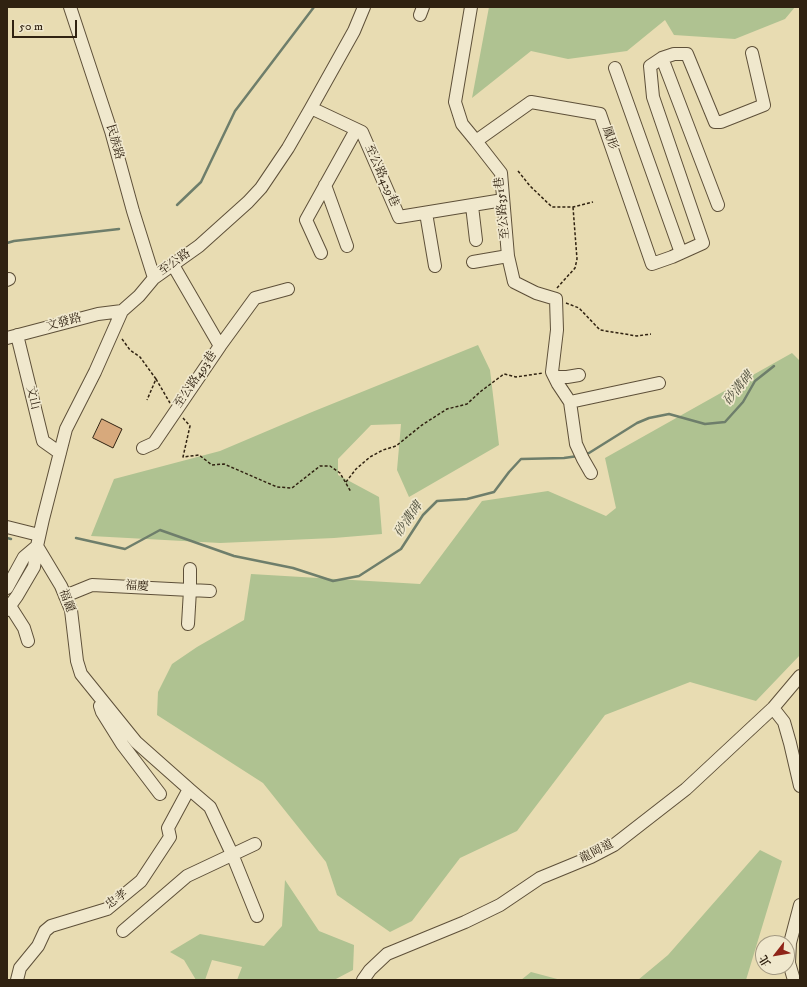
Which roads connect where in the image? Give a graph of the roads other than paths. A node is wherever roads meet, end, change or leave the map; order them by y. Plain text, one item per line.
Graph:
1 (70, 7) edge
2 (364, 7) edge
3 (472, 7) edge
4 (752, 53) dead end
5 (662, 58) junction
6 (615, 68) dead end
7 (311, 108) junction
8 (356, 130) junction
9 (476, 141) junction
10 (325, 185) junction
11 (504, 200) junction
12 (718, 205) dead end
13 (472, 206) junction
14 (426, 213) junction
15 (476, 240) dead end
16 (347, 246) dead end
17 (321, 253) dead end
18 (681, 253) junction
19 (508, 256) junction
20 (473, 262) dead end
21 (173, 265) junction
22 (435, 266) dead end
23 (154, 278) junction
24 (288, 289) dead end
25 (122, 311) junction
26 (12, 336) edge
27 (220, 346) junction
28 (554, 374) junction
29 (579, 375) dead end
30 (659, 383) dead end
31 (570, 402) junction
32 (143, 448) dead end
33 (60, 453) junction
34 (591, 473) dead end
35 (7, 527) edge
36 (38, 541) junction
37 (190, 569) dead end
38 (8, 585) edge
39 (22, 588) junction
40 (190, 590) junction
41 (210, 591) dead end
42 (65, 596) junction
43 (8, 608) edge
44 (188, 624) dead end
45 (28, 641) dead end
46 (800, 676) edge
47 (94, 690) junction
48 (773, 708) junction
49 (800, 786) edge
50 (189, 789) junction
51 (160, 794) dead end
52 (255, 844) dead end
53 (232, 854) junction
54 (800, 905) edge
55 (257, 916) dead end
56 (123, 931) dead end
57 (17, 980) edge
58 (362, 980) edge
59 (794, 980) edge

1 - 23 street, 民族路
2 - 7 street, 至公路
3 - 9 street, 至公路351巷
4 - 5 street
5 - 12 street
5 - 18 street, 鳳形
6 - 18 street
7 - 8 street, 至公路429巷
7 - 21 street, 至公路
8 - 10 street
8 - 14 street, 至公路429巷
9 - 11 street, 至公路351巷
9 - 18 street, 鳳形
10 - 16 street
10 - 17 street
11 - 13 street, 至公路429巷
11 - 19 street, 至公路351巷
13 - 14 street, 至公路429巷
13 - 15 street
14 - 22 street
19 - 20 street
19 - 28 street, 至公路351巷
21 - 23 street, 至公路
21 - 27 street, 至公路493巷
23 - 25 street, 至公路
24 - 27 street
25 - 26 street, 文發路
25 - 33 street, 至公路
26 - 33 street, 文山
27 - 32 street, 至公路493巷
28 - 29 street
28 - 31 street
30 - 31 street
31 - 34 street
33 - 36 street, 至公路
35 - 36 street
36 - 38 street
36 - 39 street, 至公路
36 - 42 street, 福麗
37 - 40 street
38 - 39 street
39 - 43 street, 至公路
40 - 41 street, 福慶
40 - 42 street, 福慶
40 - 44 street
42 - 47 street, 福麗
43 - 45 street
46 - 48 street, 龍岡道
47 - 50 street
47 - 51 street
48 - 49 street
48 - 58 street, 龍岡道
50 - 53 street
50 - 57 street, 忠孝
52 - 53 street
53 - 55 street
53 - 56 street
54 - 59 street

